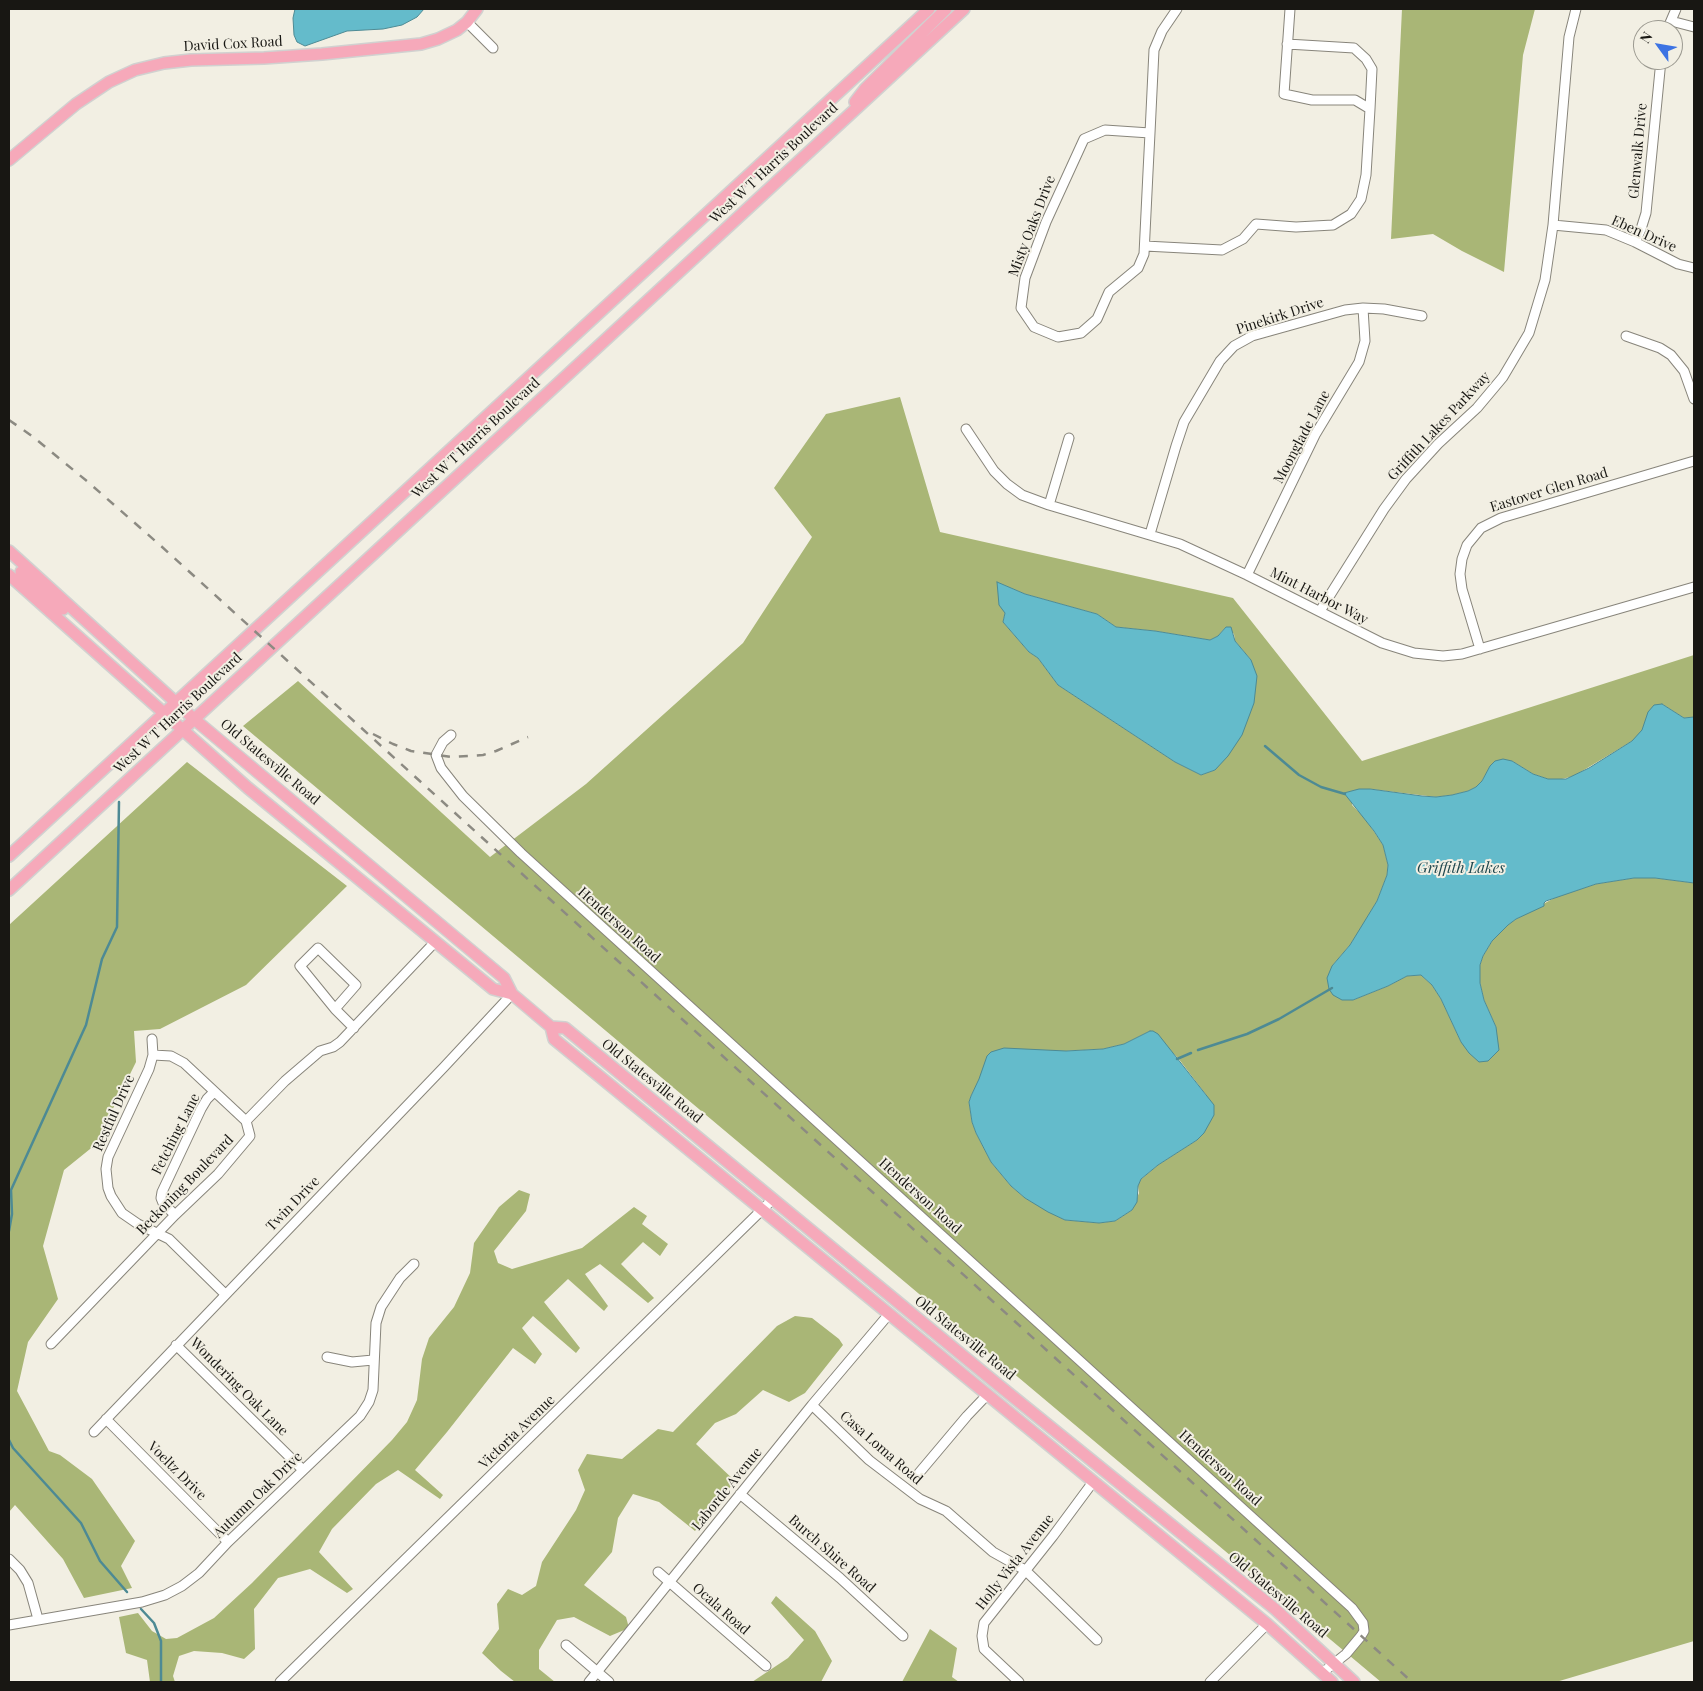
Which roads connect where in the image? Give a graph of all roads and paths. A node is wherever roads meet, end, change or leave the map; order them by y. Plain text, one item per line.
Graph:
1 (477, 9) edge
2 (929, 9) edge
3 (946, 9) edge
4 (963, 9) edge
5 (1177, 9) edge
6 (1290, 9) edge
7 (1576, 9) edge
8 (467, 22) junction
9 (1287, 44) junction
10 (493, 48) dead end
11 (1660, 70) edge
12 (1370, 109) junction
13 (835, 127) junction
14 (1150, 133) junction
15 (9, 160) edge
16 (1553, 225) junction
17 (1635, 242) junction
18 (1145, 246) junction
19 (1694, 268) edge
20 (1363, 308) junction
21 (1422, 316) dead end
22 (1626, 336) dead end
23 (1694, 399) edge
24 (966, 429) dead end
25 (1069, 438) dead end
26 (1694, 461) edge
27 (1049, 505) junction
28 (1150, 534) junction
29 (9, 551) edge
30 (9, 560) edge
31 (9, 575) edge
32 (1247, 575) junction
33 (1694, 587) edge
34 (1320, 611) junction
35 (96, 630) junction
36 (1480, 649) junction
37 (176, 702) junction
38 (163, 714) junction
39 (194, 718) junction
40 (182, 730) junction
41 (451, 735) dead end
42 (9, 856) edge
43 (9, 890) edge
44 (435, 942) junction
45 (512, 994) junction
46 (336, 1009) junction
47 (551, 1027) junction
48 (354, 1028) junction
49 (152, 1039) dead end
50 (153, 1054) junction
51 (214, 1092) junction
52 (246, 1121) junction
53 (773, 1199) junction
54 (763, 1209) junction
55 (175, 1215) junction
56 (158, 1233) junction
57 (414, 1264) dead end
58 (225, 1294) junction
59 (889, 1314) junction
60 (51, 1344) dead end
61 (176, 1345) junction
62 (327, 1357) dead end
63 (373, 1360) junction
64 (987, 1395) junction
65 (812, 1406) junction
66 (106, 1419) junction
67 (94, 1432) dead end
68 (303, 1470) junction
69 (919, 1473) dead end
70 (1093, 1482) junction
71 (740, 1494) junction
72 (228, 1542) junction
73 (9, 1559) edge
74 (1025, 1570) junction
75 (658, 1572) dead end
76 (670, 1582) junction
77 (38, 1619) junction
78 (1267, 1624) junction
79 (9, 1625) edge
80 (903, 1636) dead end
81 (1097, 1640) dead end
82 (566, 1645) dead end
83 (1335, 1663) junction
84 (766, 1666) dead end
85 (598, 1672) junction
86 (1322, 1673) junction
87 (280, 1682) edge
88 (589, 1682) edge
89 (609, 1682) edge
90 (1019, 1682) edge
91 (1210, 1682) edge
92 (1332, 1682) edge
93 (1354, 1682) edge

1 - 8 main road, David Cox Road
2 - 37 main road, West W T Harris Boulevard
3 - 13 main road
4 - 13 main road, West W T Harris Boulevard
5 - 14 street, Misty Oaks Drive
6 - 9 street
7 - 16 street, Griffith Lakes Parkway
8 - 10 street
8 - 15 main road, David Cox Road
9 - 12 street
9 - 12 street
11 - 17 street, Glenwalk Drive
12 - 18 street
13 - 39 main road, West W T Harris Boulevard
14 - 18 street, Misty Oaks Drive
14 - 18 street, Misty Oaks Drive
16 - 17 street, Eben Drive
16 - 34 street, Griffith Lakes Parkway
17 - 19 street, Eben Drive
20 - 21 street, Pinekirk Drive
20 - 28 street, Pinekirk Drive
20 - 32 street, Moonglade Lane
22 - 23 street
24 - 27 street, Mint Harbor Way
25 - 27 street
26 - 36 street, Eastover Glen Road
27 - 28 street, Mint Harbor Way
28 - 32 street, Mint Harbor Way
29 - 35 main road, Old Statesville Road
30 - 35 main road
31 - 38 main road, Old Statesville Road
32 - 34 street, Mint Harbor Way
33 - 36 street, Mint Harbor Way
34 - 36 street, Mint Harbor Way
35 - 37 main road, Old Statesville Road
37 - 38 main road, West W T Harris Boulevard
37 - 39 main road, Old Statesville Road
38 - 40 main road, Old Statesville Road
38 - 42 main road, West W T Harris Boulevard
39 - 40 main road, West W T Harris Boulevard
39 - 45 main road, Old Statesville Road
40 - 43 main road, West W T Harris Boulevard
40 - 44 main road, Old Statesville Road
41 - 83 street, Henderson Road
44 - 45 main road, Old Statesville Road
44 - 48 street
45 - 47 main road, Old Statesville Road
45 - 58 street, Twin Drive
46 - 46 street
46 - 48 street
47 - 53 main road, Old Statesville Road
47 - 54 main road, Old Statesville Road
48 - 52 street
49 - 50 street, Restful Drive
50 - 51 street
50 - 56 street, Restful Drive
51 - 52 street
51 - 55 street, Fetching Lane
52 - 55 street, Beckoning Boulevard
53 - 54 street, Victoria Avenue
53 - 83 main road, Old Statesville Road
54 - 59 main road, Old Statesville Road
54 - 87 street, Victoria Avenue
55 - 56 street, Beckoning Boulevard
56 - 58 street, Restful Drive
56 - 60 street, Beckoning Boulevard
57 - 63 street, Autumn Oak Drive
58 - 61 street, Twin Drive
59 - 64 main road, Old Statesville Road
59 - 65 street, Laborde Avenue
61 - 66 street, Twin Drive
61 - 68 street, Wondering Oak Lane
62 - 63 street
63 - 68 street, Autumn Oak Drive
64 - 69 street
64 - 70 main road, Old Statesville Road
65 - 71 street, Laborde Avenue
65 - 74 street, Casa Loma Road
66 - 67 street, Twin Drive
66 - 72 street, Voeltz Drive
68 - 72 street, Autumn Oak Drive
70 - 74 street, Holly Vista Avenue
70 - 78 main road, Old Statesville Road
71 - 76 street, Laborde Avenue
71 - 80 street, Burch Shire Road
72 - 77 street, Autumn Oak Drive
73 - 77 street
74 - 81 street, Casa Loma Road
74 - 90 street, Holly Vista Avenue
75 - 76 street, Ocala Road
76 - 84 street, Ocala Road
76 - 85 street, Laborde Avenue
77 - 79 street, Autumn Oak Drive
78 - 86 main road, Old Statesville Road
78 - 91 street
82 - 85 street
83 - 86 street, Henderson Road
83 - 93 main road, Old Statesville Road
85 - 88 street, Laborde Avenue
85 - 89 street
86 - 92 main road, Old Statesville Road

